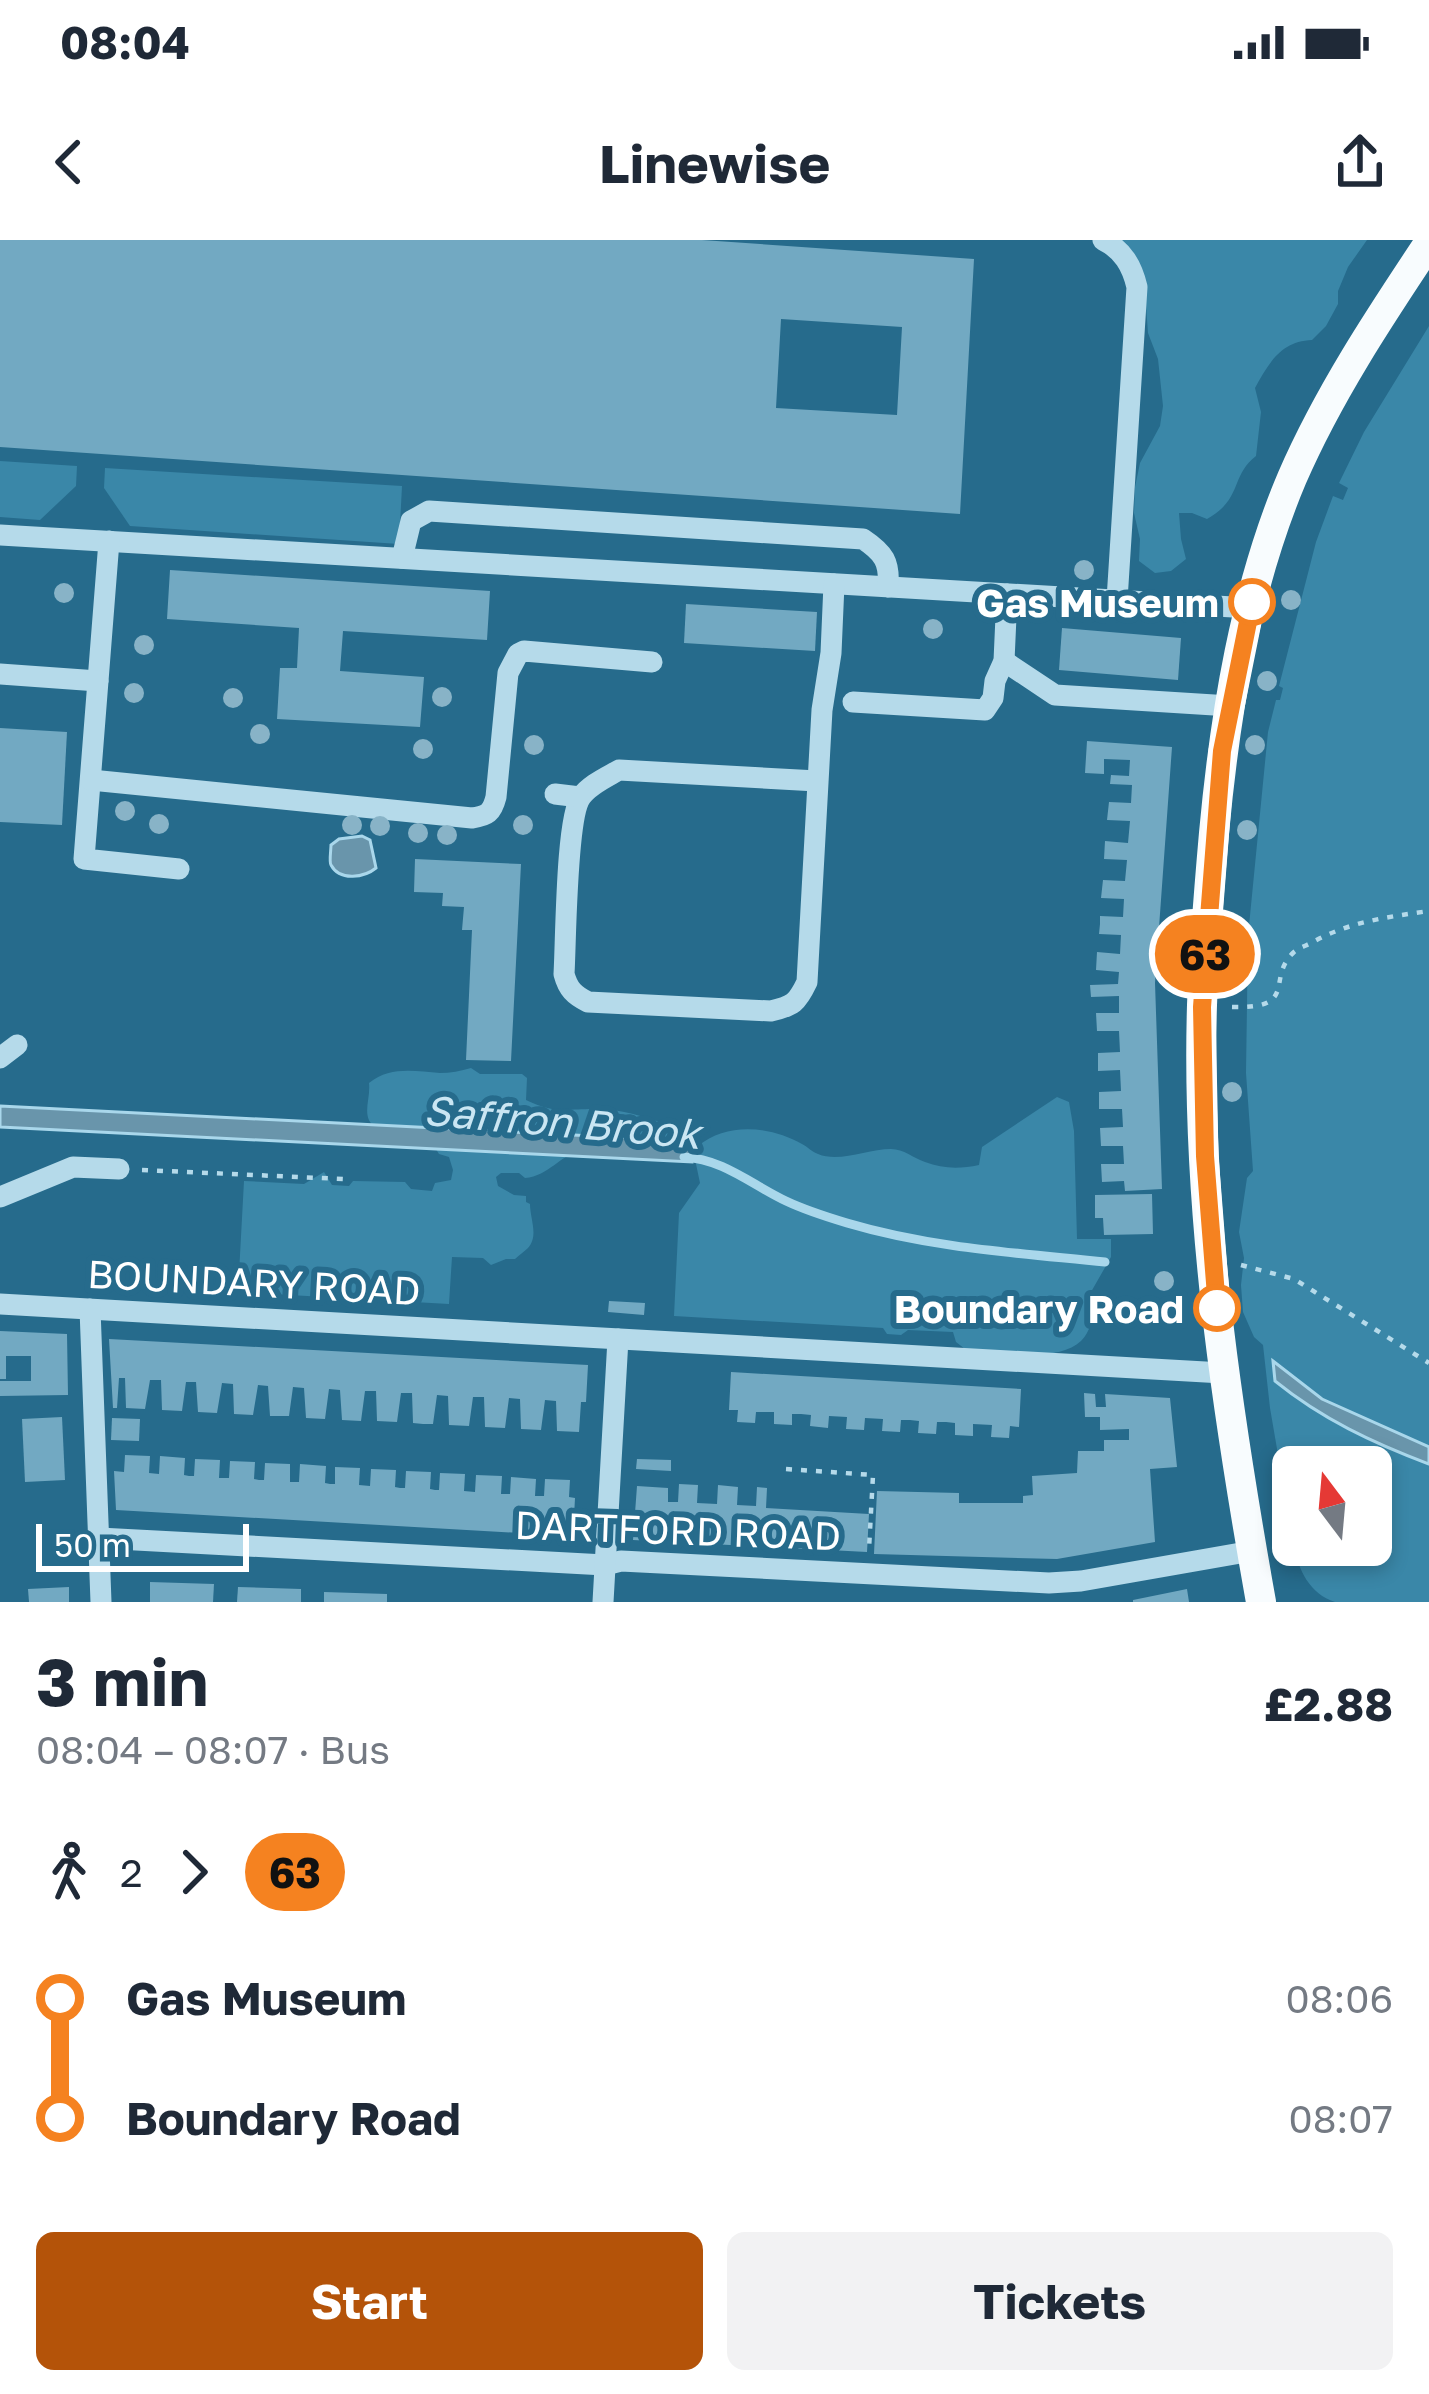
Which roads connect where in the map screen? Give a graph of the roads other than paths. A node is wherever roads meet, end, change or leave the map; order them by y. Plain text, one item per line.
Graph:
1 (1103, 240) edge
2 (1429, 243) edge
3 (0, 535) edge
4 (110, 541) junction
5 (402, 558) junction
6 (834, 584) junction
7 (888, 587) junction
8 (1007, 594) junction
9 (1117, 600) junction
10 (1250, 608) junction
11 (652, 662) dead end
12 (1004, 662) junction
13 (0, 674) edge
14 (98, 681) junction
15 (853, 702) dead end
16 (1230, 706) junction
17 (91, 780) junction
18 (818, 781) junction
19 (555, 794) dead end
20 (580, 797) junction
21 (179, 869) dead end
22 (118, 1168) road end
23 (0, 1197) edge
24 (0, 1304) edge
25 (90, 1309) junction
26 (618, 1339) junction
27 (1223, 1373) junction
28 (99, 1538) junction
29 (1252, 1551) junction
30 (605, 1564) junction
31 (1049, 1593) edge
32 (101, 1602) edge
33 (603, 1602) edge
34 (1261, 1602) edge

1 - 9 street
2 - 10 main road
3 - 4 street
4 - 5 street
4 - 14 street
5 - 6 street
5 - 7 street
6 - 7 street
6 - 18 street
7 - 8 street
8 - 9 street
8 - 12 street
9 - 10 street
10 - 16 main road
11 - 17 street
12 - 15 street
12 - 16 street
13 - 14 street
14 - 17 street
16 - 27 main road
17 - 21 street
18 - 20 street
18 - 20 street
19 - 20 street
22 - 23 street
24 - 25 street, BOUNDARY ROAD
25 - 26 street, BOUNDARY ROAD
25 - 28 street
26 - 27 street, BOUNDARY ROAD
26 - 30 street
27 - 29 main road
28 - 30 street, DARTFORD ROAD
28 - 32 street
29 - 31 street, DARTFORD ROAD
29 - 34 main road
30 - 31 street, DARTFORD ROAD
30 - 33 street

